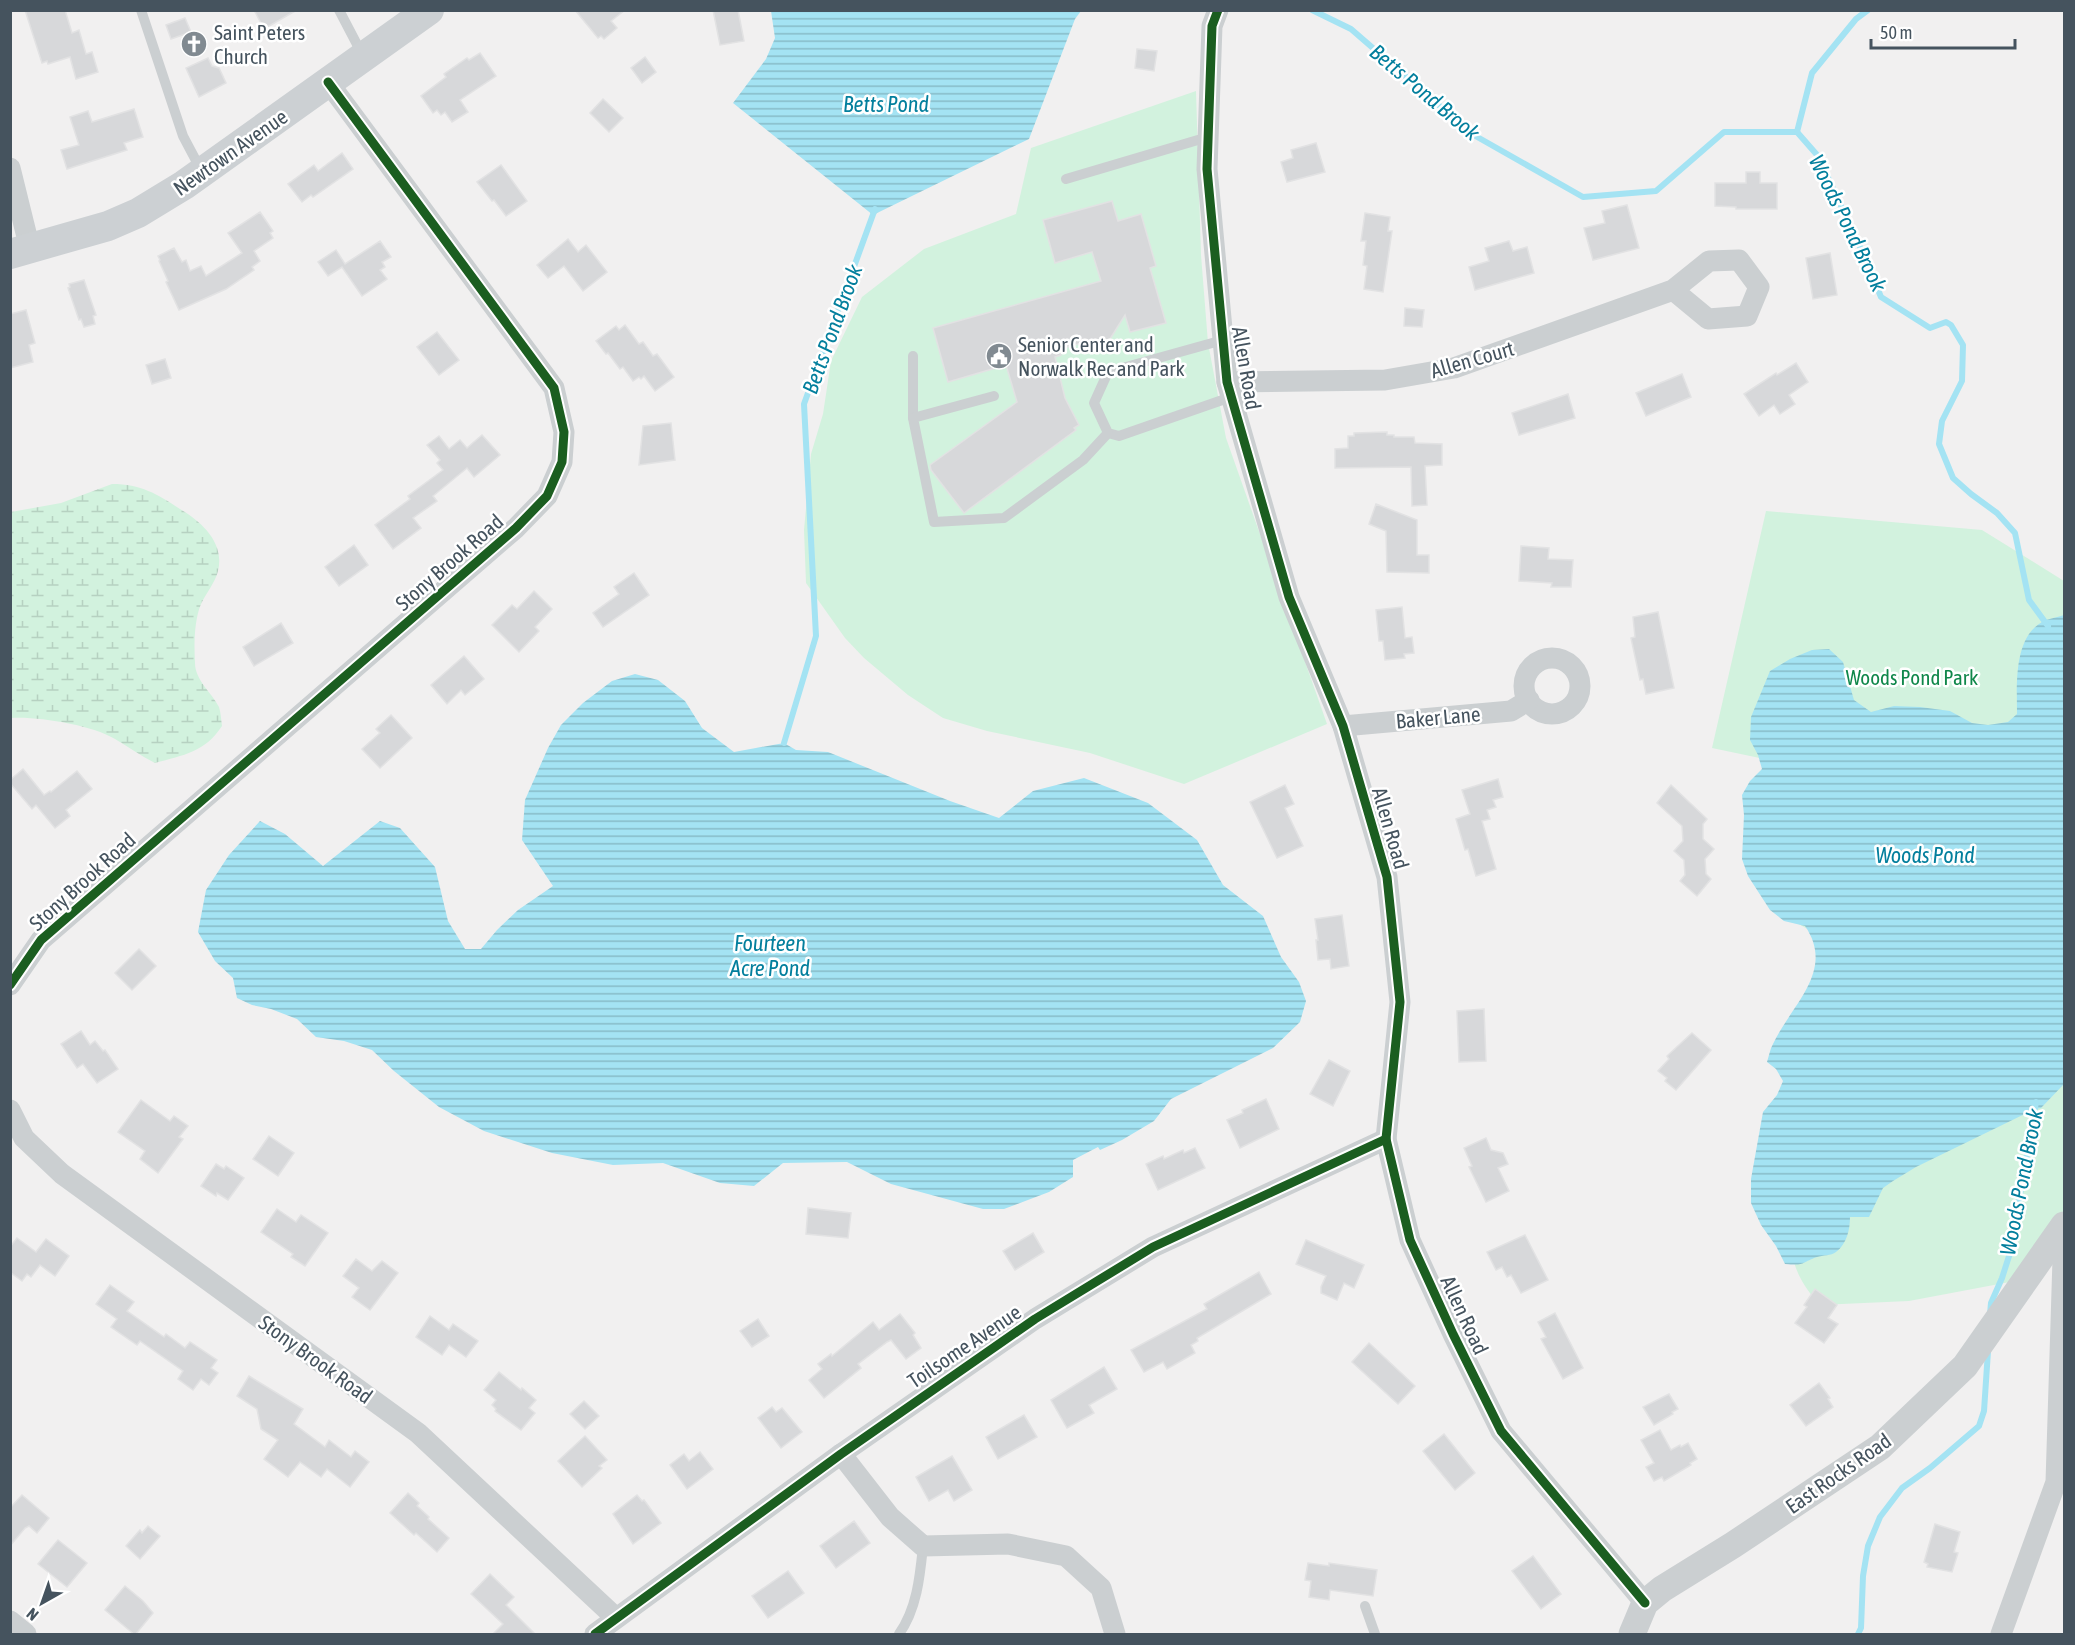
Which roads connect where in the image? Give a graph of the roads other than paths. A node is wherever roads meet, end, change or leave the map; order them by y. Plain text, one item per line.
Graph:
1 (141, 10) edge
2 (339, 10) edge
3 (429, 10) edge
4 (1218, 10) edge
5 (363, 57) junction
6 (328, 82) junction
7 (1208, 137) junction
8 (10, 168) edge
9 (202, 173) junction
10 (1066, 179) dead end
11 (20, 251) edge
12 (1672, 290) dead end
13 (1223, 340) junction
14 (913, 356) dead end
15 (1229, 390) junction
16 (994, 396) dead end
17 (913, 418) junction
18 (1108, 433) junction
19 (1529, 700) dead end
20 (1344, 726) junction
21 (10, 985) edge
22 (10, 1110) edge
23 (1386, 1139) junction
24 (2064, 1226) edge
25 (841, 1454) junction
26 (2060, 1483) edge
27 (923, 1546) junction
28 (1645, 1603) junction
29 (1365, 1606) dead end
30 (616, 1618) junction
31 (10, 1621) edge
32 (26, 1635) edge
33 (595, 1635) edge
34 (899, 1635) edge
35 (1115, 1635) edge
36 (1375, 1635) edge
37 (1632, 1635) edge
38 (2001, 1635) edge

1 - 9 lane
2 - 5 lane
3 - 5 main road, Newtown Avenue
4 - 7 street, Allen Road
5 - 6 main road, Newtown Avenue
6 - 9 main road, Newtown Avenue
6 - 21 street, Stony Brook Road
7 - 10 lane
7 - 13 street, Allen Road
8 - 11 street
9 - 11 main road, Newtown Avenue
12 - 15 street, Allen Court
13 - 15 street, Allen Road
13 - 18 lane
14 - 17 lane
15 - 18 lane
15 - 20 street, Allen Road
16 - 17 lane
17 - 18 lane
19 - 20 street, Baker Lane
20 - 23 street, Allen Road
22 - 30 street, Stony Brook Road
23 - 25 street, Toilsome Avenue
23 - 28 street, Allen Road
24 - 26 street
24 - 28 street, East Rocks Road
25 - 27 street
25 - 30 street, Toilsome Avenue
26 - 38 street
27 - 34 lane
27 - 35 street
28 - 37 street
29 - 36 lane
30 - 33 street, Toilsome Avenue
31 - 32 street

